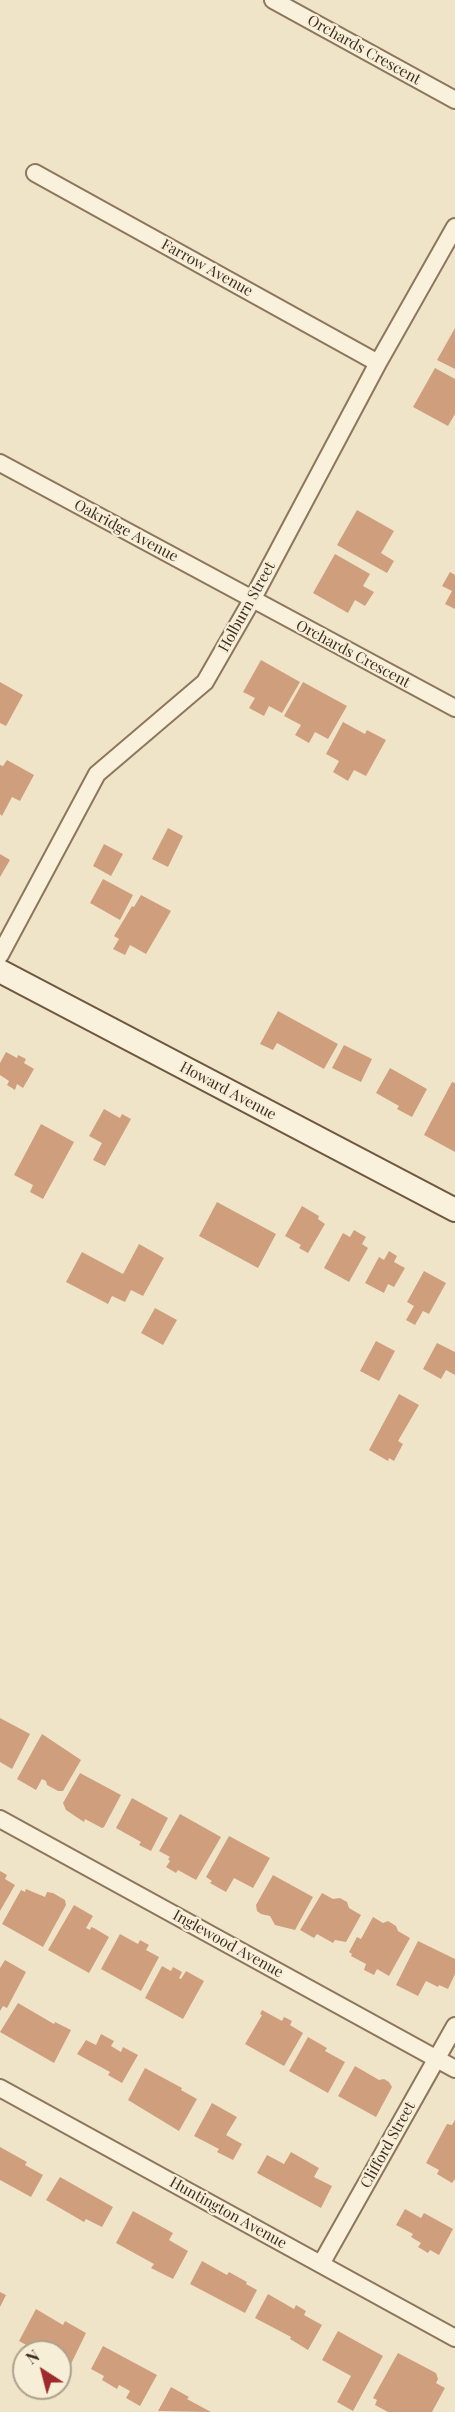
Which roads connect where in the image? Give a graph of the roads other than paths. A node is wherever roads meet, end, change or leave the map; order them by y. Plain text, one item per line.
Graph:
1 (273, 0) edge
2 (455, 100) edge
3 (35, 173) dead end
4 (455, 227) edge
5 (378, 363) junction
6 (0, 463) edge
7 (252, 600) junction
8 (455, 708) edge
9 (0, 955) edge
10 (0, 971) edge
11 (455, 1210) edge
12 (0, 1819) edge
13 (455, 2026) edge
14 (437, 2059) junction
15 (455, 2068) edge
16 (0, 2088) edge
17 (321, 2264) junction
18 (455, 2338) edge

1 - 2 street, Orchards Crescent
3 - 5 street, Farrow Avenue
4 - 5 street, Holburn Street
5 - 7 street, Holburn Street
6 - 7 street, Oakridge Avenue
7 - 8 street, Orchards Crescent
7 - 9 street, Holburn Street
10 - 11 street, Howard Avenue
12 - 14 street, Inglewood Avenue
13 - 14 street, Clifford Street
14 - 15 street, Inglewood Avenue
14 - 17 street, Clifford Street
16 - 17 street, Huntington Avenue
17 - 18 street, Huntington Avenue

